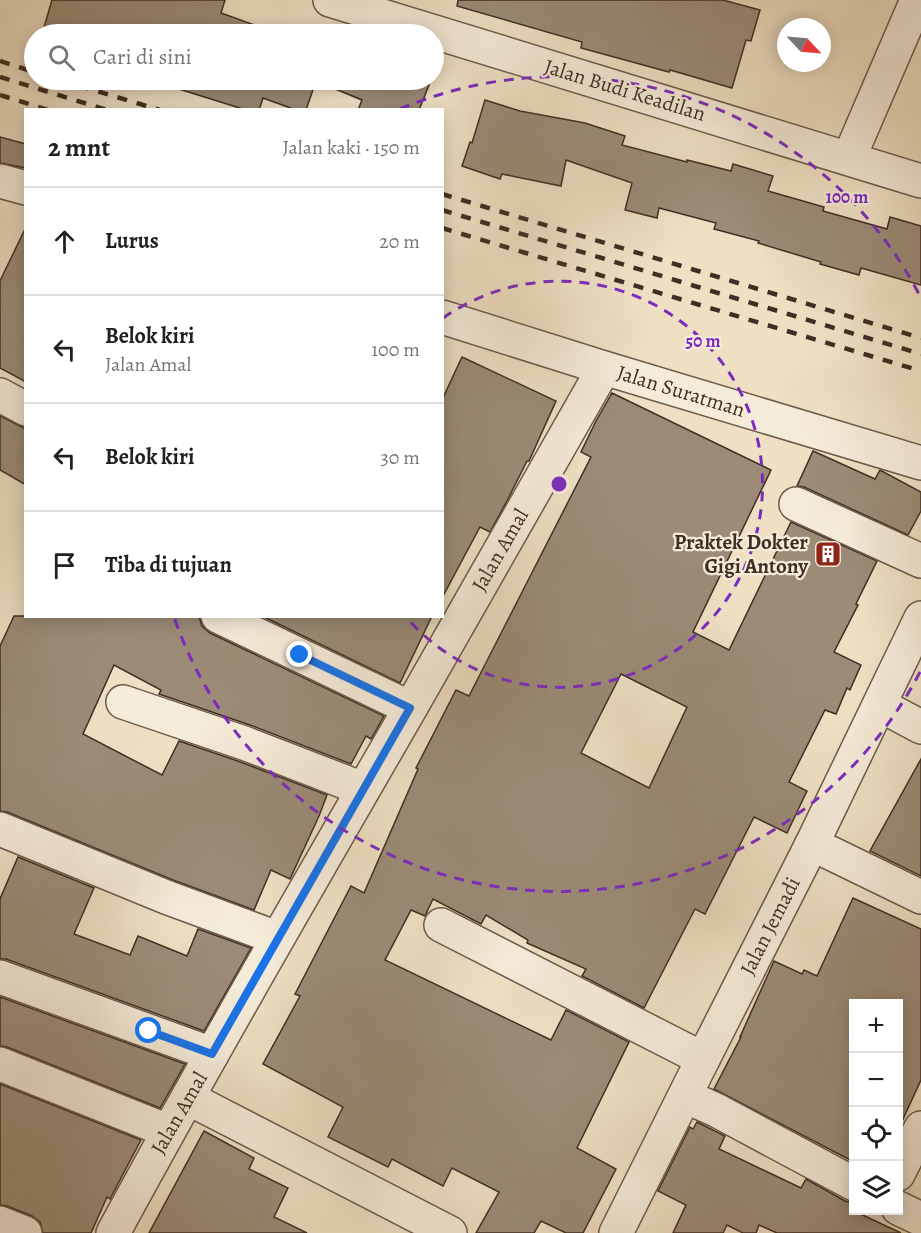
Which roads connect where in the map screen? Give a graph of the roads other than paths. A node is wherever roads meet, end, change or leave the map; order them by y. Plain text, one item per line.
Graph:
1 (330, 0) edge
2 (917, 0) edge
3 (391, 9) edge
4 (437, 24) edge
5 (444, 26) edge
6 (849, 158) junction
7 (921, 181) edge
8 (0, 182) edge
9 (24, 188) edge
10 (444, 318) edge
11 (604, 368) junction
12 (0, 395) edge
13 (24, 408) edge
14 (921, 463) edge
15 (796, 504) dead end
16 (921, 561) edge
17 (222, 618) edge
18 (921, 618) edge
19 (123, 702) dead end
20 (880, 705) junction
21 (410, 708) junction
22 (921, 727) edge
23 (363, 789) junction
24 (0, 829) edge
25 (812, 844) junction
26 (921, 897) edge
27 (441, 925) dead end
28 (277, 938) junction
29 (0, 977) edge
30 (212, 1054) junction
31 (703, 1059) junction
32 (0, 1064) edge
33 (685, 1096) junction
34 (188, 1098) junction
35 (921, 1128) edge
36 (168, 1131) junction
37 (903, 1164) edge
38 (849, 1181) edge
39 (903, 1210) edge
40 (921, 1219) edge
41 (0, 1223) edge
42 (25, 1233) edge
43 (113, 1233) edge
44 (450, 1233) edge
45 (616, 1233) edge

1 - 3 street, Jalan Budi Keadilan
2 - 6 street
3 - 4 street, Jalan Budi Keadilan
5 - 6 street, Jalan Budi Keadilan
6 - 7 street, Jalan Budi Keadilan
8 - 9 street
10 - 11 street, Jalan Suratman
11 - 14 street, Jalan Suratman
11 - 21 street, Jalan Amal
12 - 13 street
15 - 16 street
17 - 21 street
18 - 20 street, Jalan Jemadi
19 - 23 street
20 - 22 street
20 - 25 street, Jalan Jemadi
21 - 23 street, Jalan Amal
23 - 28 street, Jalan Amal
24 - 28 street
25 - 26 street
25 - 31 street, Jalan Jemadi
27 - 31 street
28 - 30 street, Jalan Amal
29 - 30 street
30 - 34 street, Jalan Amal
31 - 33 street, Jalan Jemadi
32 - 36 street
33 - 38 street
33 - 45 street, Jalan Jemadi
34 - 36 street, Jalan Amal
34 - 44 street
35 - 37 street
36 - 43 street, Jalan Amal
39 - 40 street
41 - 42 street

